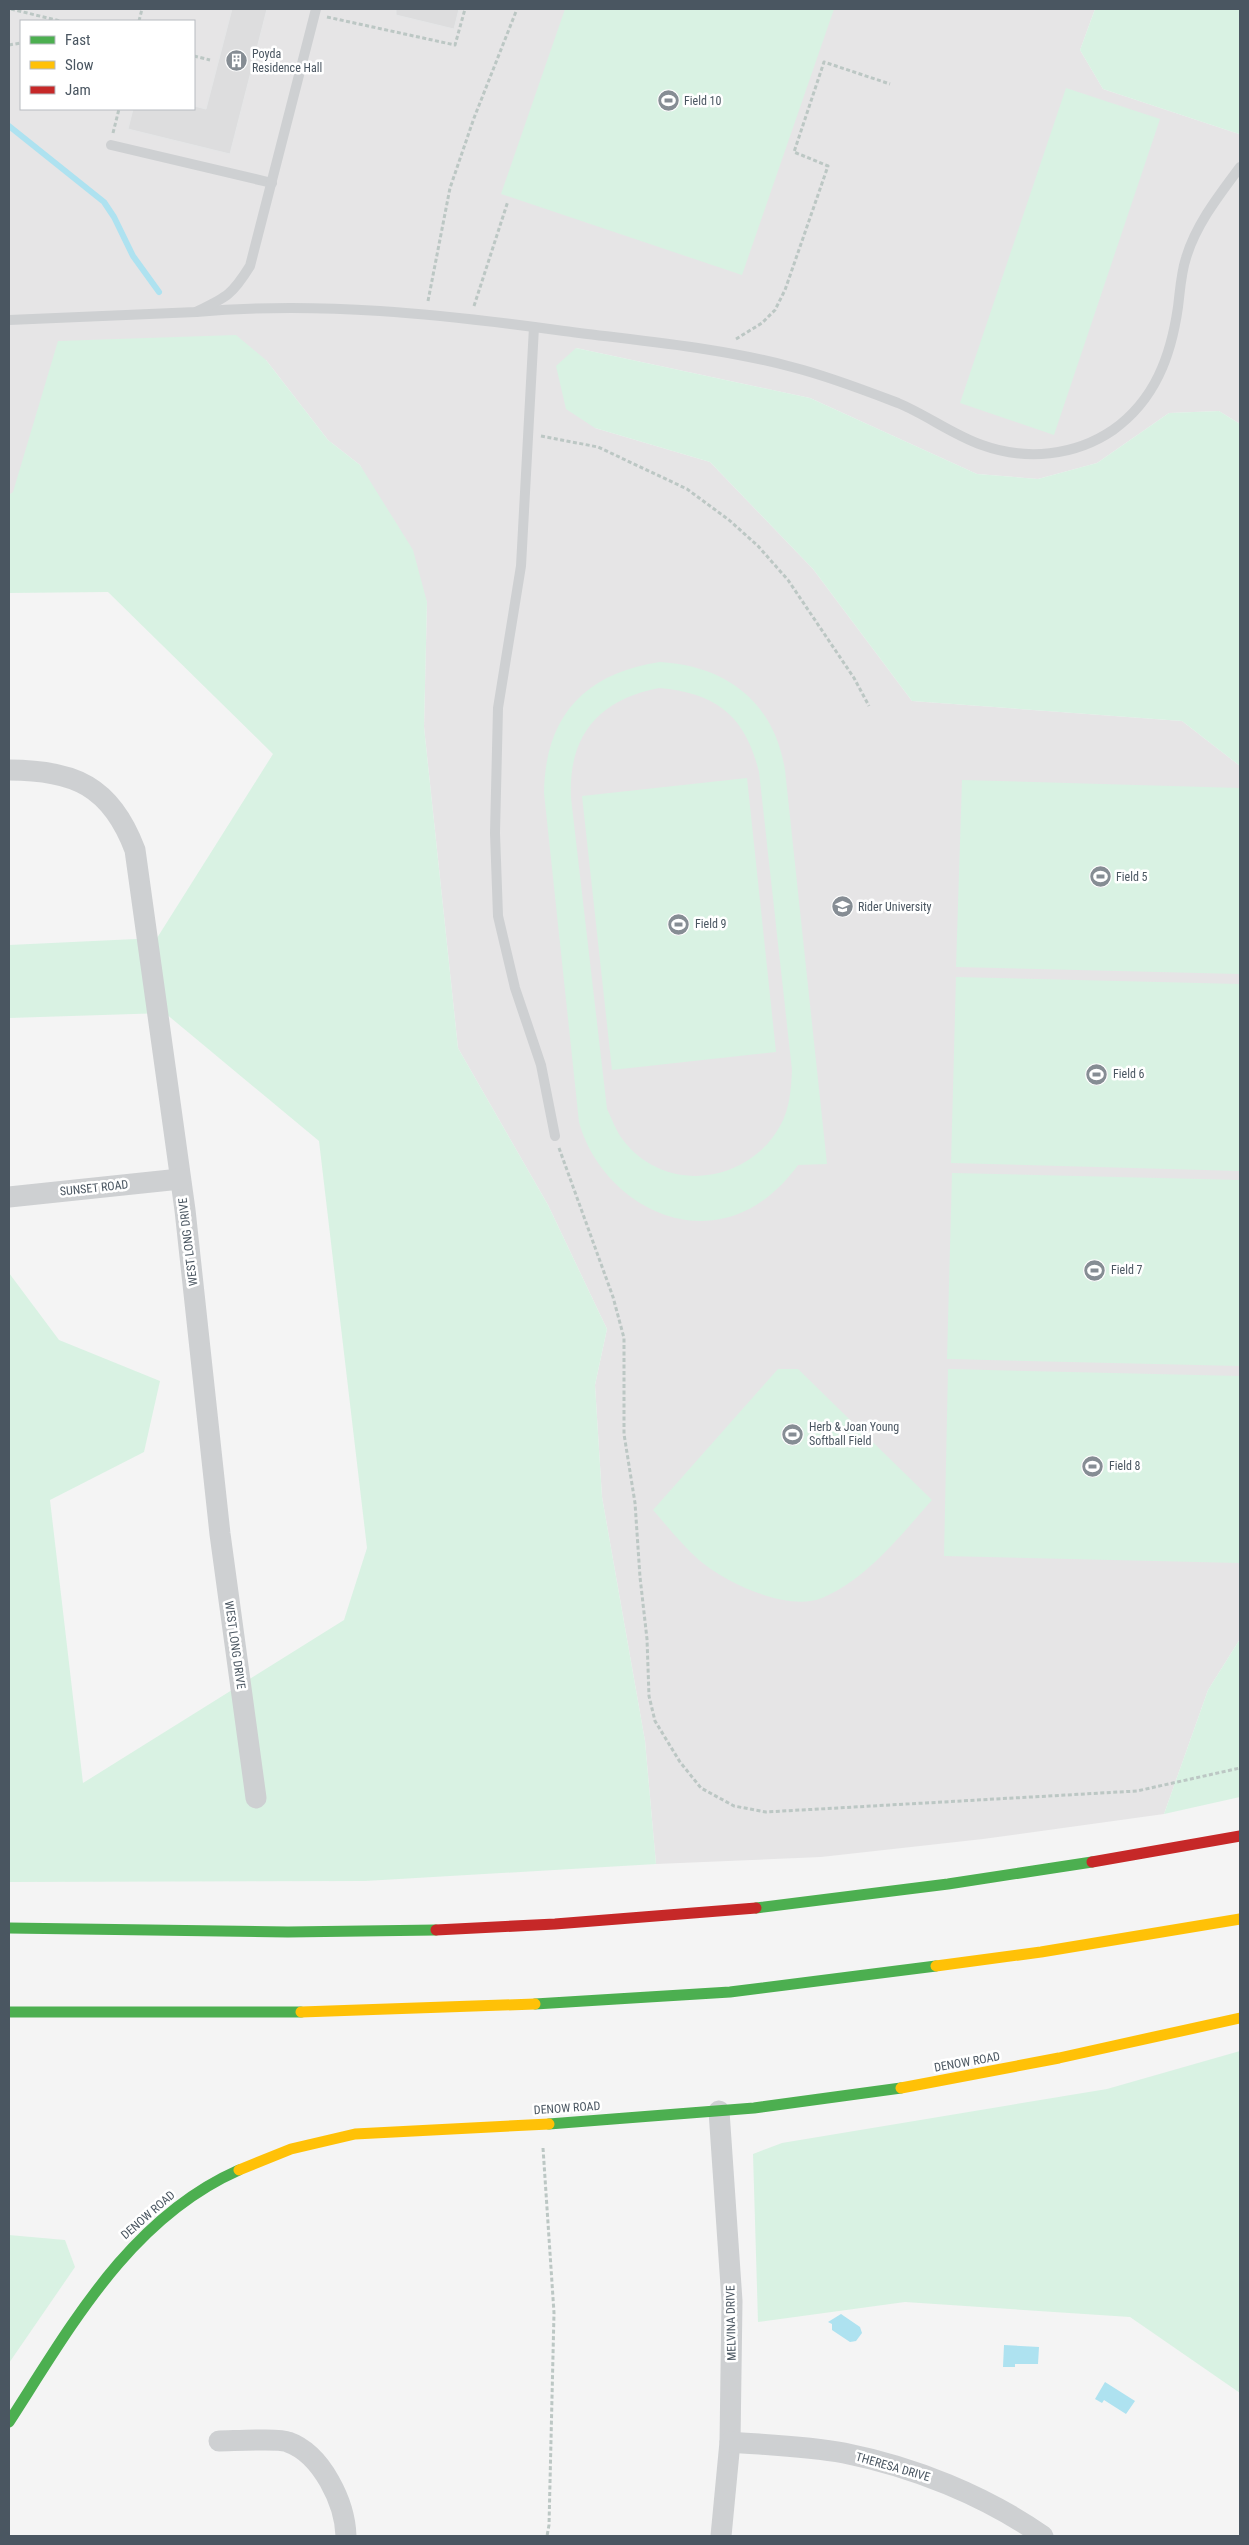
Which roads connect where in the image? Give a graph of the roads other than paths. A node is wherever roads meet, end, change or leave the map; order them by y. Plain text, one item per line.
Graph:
1 (315, 11) edge
2 (111, 145) road end
3 (1240, 167) edge
4 (272, 183) junction
5 (196, 312) junction
6 (9, 320) edge
7 (534, 327) junction
8 (9, 770) edge
9 (555, 1136) road end
10 (180, 1179) junction
11 (9, 1197) edge
12 (256, 1798) dead end
13 (1240, 1836) edge
14 (1240, 1919) edge
15 (9, 1928) edge
16 (9, 2012) edge
17 (1240, 2018) edge
18 (719, 2110) junction
19 (9, 2422) edge
20 (219, 2440) dead end
21 (730, 2442) junction
22 (346, 2536) edge
23 (721, 2536) edge
24 (1043, 2536) edge

1 - 4 lane
2 - 4 lane
3 - 7 lane
4 - 5 lane
5 - 6 lane
5 - 7 lane
7 - 9 lane
8 - 10 street, WEST LONG DRIVE
10 - 11 street, SUNSET ROAD
10 - 12 street, WEST LONG DRIVE
13 - 15 main road
14 - 16 main road
17 - 18 main road, DENOW ROAD
18 - 19 main road, DENOW ROAD
18 - 21 street, MELVINA DRIVE
20 - 22 street
21 - 23 street, MELVINA DRIVE
21 - 24 street, THERESA DRIVE

